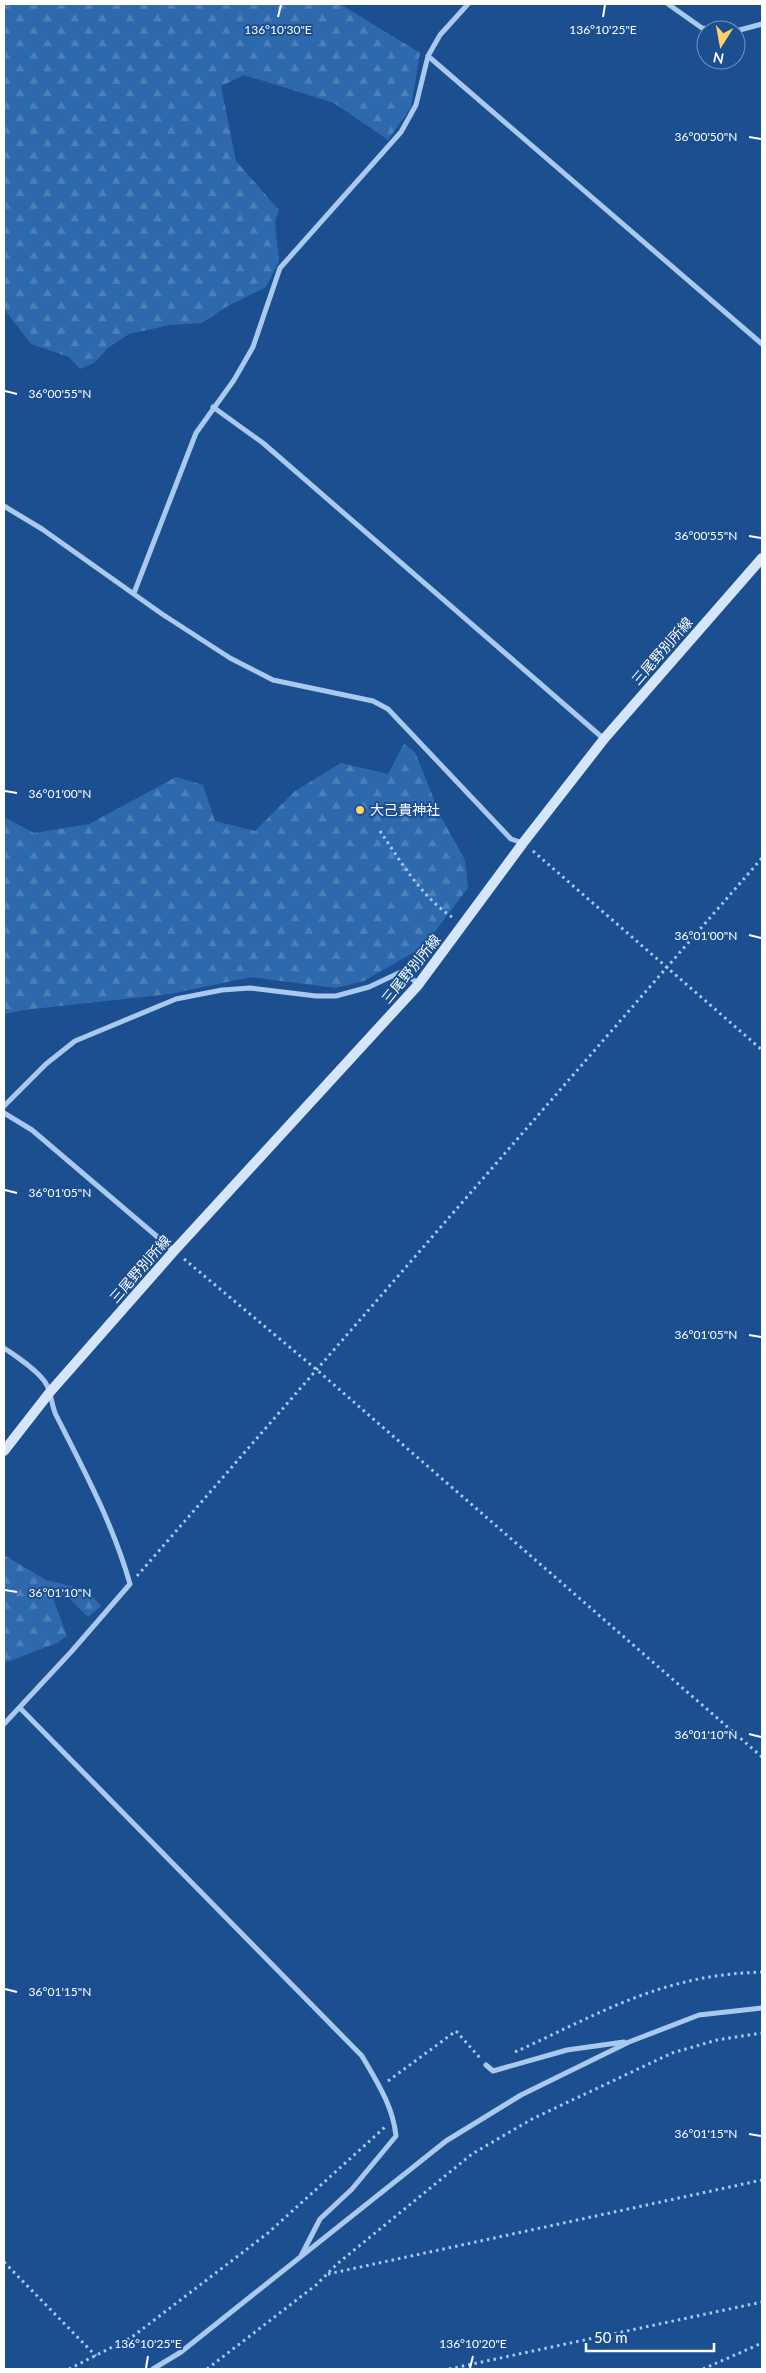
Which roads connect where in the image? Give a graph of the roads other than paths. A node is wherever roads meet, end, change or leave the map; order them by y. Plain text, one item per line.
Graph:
1 (468, 4) edge
2 (668, 4) edge
3 (696, 24) edge
4 (762, 24) edge
5 (746, 28) edge
6 (428, 56) junction
7 (762, 344) edge
8 (213, 407) junction
9 (4, 506) edge
10 (762, 558) edge
11 (134, 593) junction
12 (604, 739) junction
13 (523, 843) junction
14 (418, 985) junction
15 (4, 1106) edge
16 (4, 1113) edge
17 (174, 1251) junction
18 (4, 1348) edge
19 (50, 1392) junction
20 (4, 1450) edge
21 (20, 1708) junction
22 (4, 1724) edge
23 (762, 2008) edge
24 (629, 2042) junction
25 (486, 2065) road end
26 (301, 2256) junction
27 (154, 2369) edge

1 - 6 street
2 - 3 street
4 - 5 street
6 - 7 street
6 - 8 street
8 - 11 street
8 - 12 street
9 - 11 street
10 - 12 main road, 三尾野別所線
11 - 13 street
12 - 13 main road, 三尾野別所線
13 - 14 main road, 三尾野別所線
14 - 15 street
14 - 17 main road, 三尾野別所線
16 - 17 street
17 - 19 main road, 三尾野別所線
18 - 19 street
19 - 20 main road, 三尾野別所線
19 - 21 street
21 - 22 street
21 - 26 street
23 - 24 street
24 - 25 street
24 - 26 street
26 - 27 street

